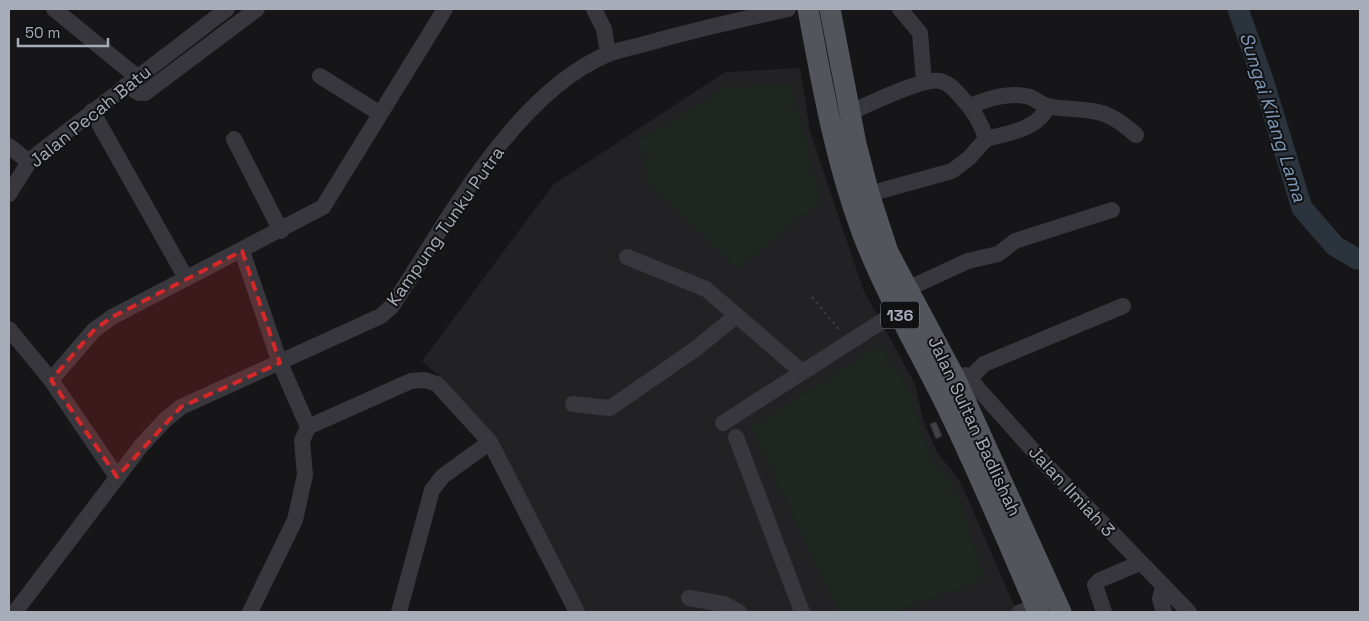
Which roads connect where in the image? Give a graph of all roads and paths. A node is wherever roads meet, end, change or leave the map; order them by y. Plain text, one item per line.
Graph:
1 (54, 9) edge
2 (227, 9) edge
3 (257, 9) edge
4 (445, 9) edge
5 (594, 9) edge
6 (788, 9) edge
7 (808, 9) edge
8 (830, 9) edge
9 (900, 9) edge
10 (608, 54) junction
11 (320, 76) dead end
12 (131, 81) junction
13 (924, 82) junction
14 (970, 106) junction
15 (1048, 106) junction
16 (92, 111) junction
17 (379, 113) junction
18 (849, 113) junction
19 (1136, 135) dead end
20 (234, 139) dead end
21 (986, 139) junction
22 (9, 146) edge
23 (29, 162) junction
24 (9, 194) edge
25 (869, 194) junction
26 (1112, 210) dead end
27 (280, 231) junction
28 (242, 251) junction
29 (627, 257) dead end
30 (186, 278) junction
31 (907, 289) junction
32 (812, 297) dead end
33 (1123, 306) dead end
34 (898, 311) junction
35 (736, 316) junction
36 (9, 329) edge
37 (849, 341) junction
38 (280, 363) junction
39 (802, 372) junction
40 (962, 379) junction
41 (51, 380) junction
42 (573, 404) dead end
43 (723, 423) dead end
44 (308, 427) junction
45 (736, 437) dead end
46 (490, 442) junction
47 (117, 477) junction
48 (1140, 563) junction
49 (1032, 573) junction
50 (1163, 586) junction
51 (689, 598) dead end
52 (13, 611) edge
53 (1031, 611) edge
54 (250, 612) edge
55 (399, 612) edge
56 (577, 612) edge
57 (739, 612) edge
58 (802, 612) edge
59 (1061, 612) edge
60 (1104, 612) edge
61 (1164, 612) edge
62 (1189, 612) edge

1 - 12 street
2 - 12 street, Jalan Pecah Batu
3 - 12 street
4 - 17 street
5 - 10 street
6 - 10 street, Kampung Tunku Putra
7 - 34 main road, Jalan Sultan Badlishah / 136
8 - 18 main road, Jalan Sultan Badlishah / 136
9 - 13 street
10 - 38 street, Kampung Tunku Putra
11 - 17 street
12 - 16 street, Jalan Pecah Batu
13 - 14 street
13 - 18 street
14 - 15 street
14 - 21 street
15 - 19 street
15 - 21 street
16 - 23 street, Jalan Pecah Batu
16 - 30 street
17 - 27 street
18 - 25 main road, Jalan Sultan Badlishah / 136
20 - 27 street
21 - 25 street
22 - 23 street
23 - 24 street, Jalan Pecah Batu
25 - 31 main road, Jalan Sultan Badlishah / 136
26 - 31 street
27 - 28 street
28 - 30 street
28 - 38 street
29 - 35 street
30 - 41 street
31 - 40 main road, Jalan Sultan Badlishah / 136
32 - 37 path
33 - 40 street
34 - 37 street
34 - 49 main road, Jalan Sultan Badlishah / 136
35 - 39 street
35 - 42 street
36 - 41 street
37 - 39 street
38 - 44 street
38 - 47 street, Kampung Tunku Putra
39 - 43 street
40 - 48 street, Jalan Ilmiah 3
40 - 49 main road, Jalan Sultan Badlishah / 136
41 - 47 street
44 - 46 street
44 - 54 street
45 - 58 street
46 - 55 street
46 - 56 street
47 - 52 street, Kampung Tunku Putra
48 - 50 street, Jalan Ilmiah 3
48 - 60 street
49 - 53 main road, Jalan Sultan Badlishah / 136
49 - 59 main road, Jalan Sultan Badlishah / 136
50 - 61 street
50 - 62 street, Jalan Ilmiah 3
51 - 57 street

